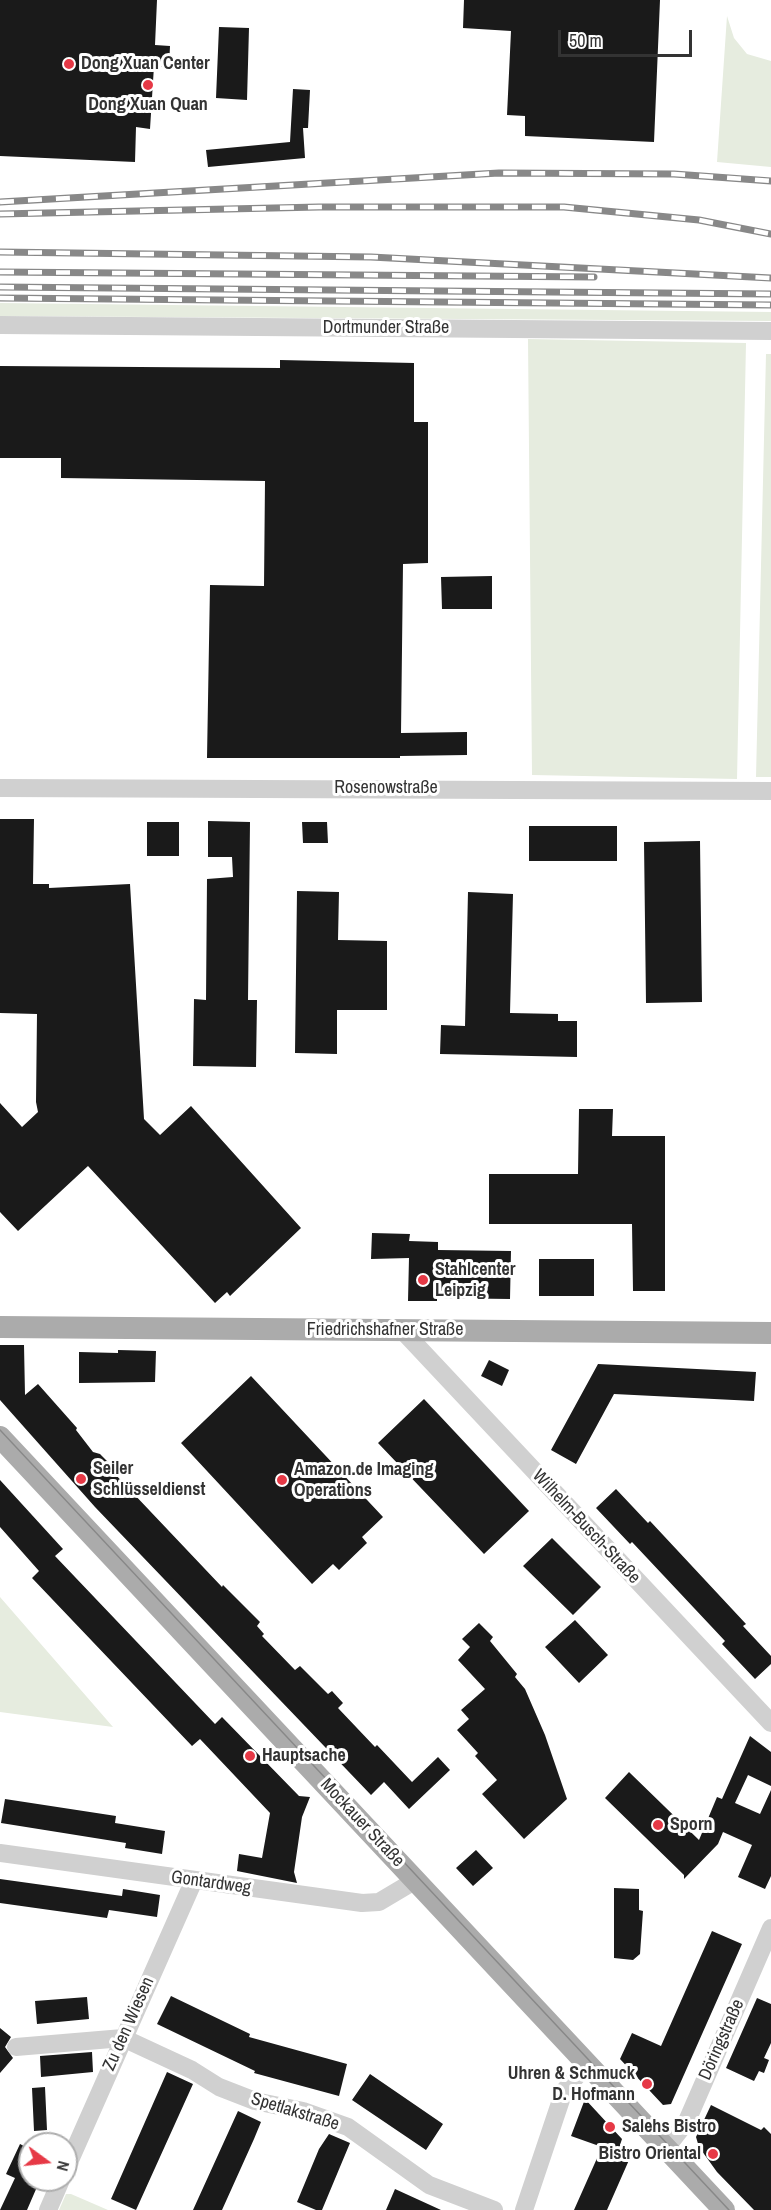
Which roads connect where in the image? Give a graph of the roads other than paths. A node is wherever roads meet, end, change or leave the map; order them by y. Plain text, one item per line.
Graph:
1 (0, 325) edge
2 (771, 331) edge
3 (0, 788) edge
4 (771, 791) edge
5 (0, 1327) edge
6 (402, 1330) junction
7 (771, 1333) edge
8 (0, 1437) edge
9 (771, 1723) edge
10 (0, 1853) edge
11 (194, 1880) junction
12 (416, 1880) junction
13 (771, 1928) edge
14 (123, 2038) junction
15 (16, 2047) dead end
16 (587, 2064) junction
17 (78, 2141) edge
18 (666, 2148) junction
19 (56, 2192) edge
20 (48, 2210) edge
21 (494, 2210) edge
22 (524, 2210) edge
23 (724, 2210) edge

1 - 2 street, Dortmunder Straße
3 - 4 street, Rosenowstraße
5 - 6 main road, Friedrichshafner Straße
6 - 7 main road, Friedrichshafner Straße
6 - 9 street, Wilhelm-Busch-Straße
8 - 12 main road, Mockauer Straße
10 - 11 street, Gontardweg
11 - 12 street, Gontardweg
11 - 14 street, Zu den Wiesen
12 - 16 main road, Mockauer Straße
13 - 18 street, Döringstraße
14 - 15 street
14 - 17 street, Zu den Wiesen
14 - 21 street, Spetlakstraße
16 - 18 main road, Mockauer Straße
16 - 22 street
18 - 23 main road, Mockauer Straße
19 - 20 street

